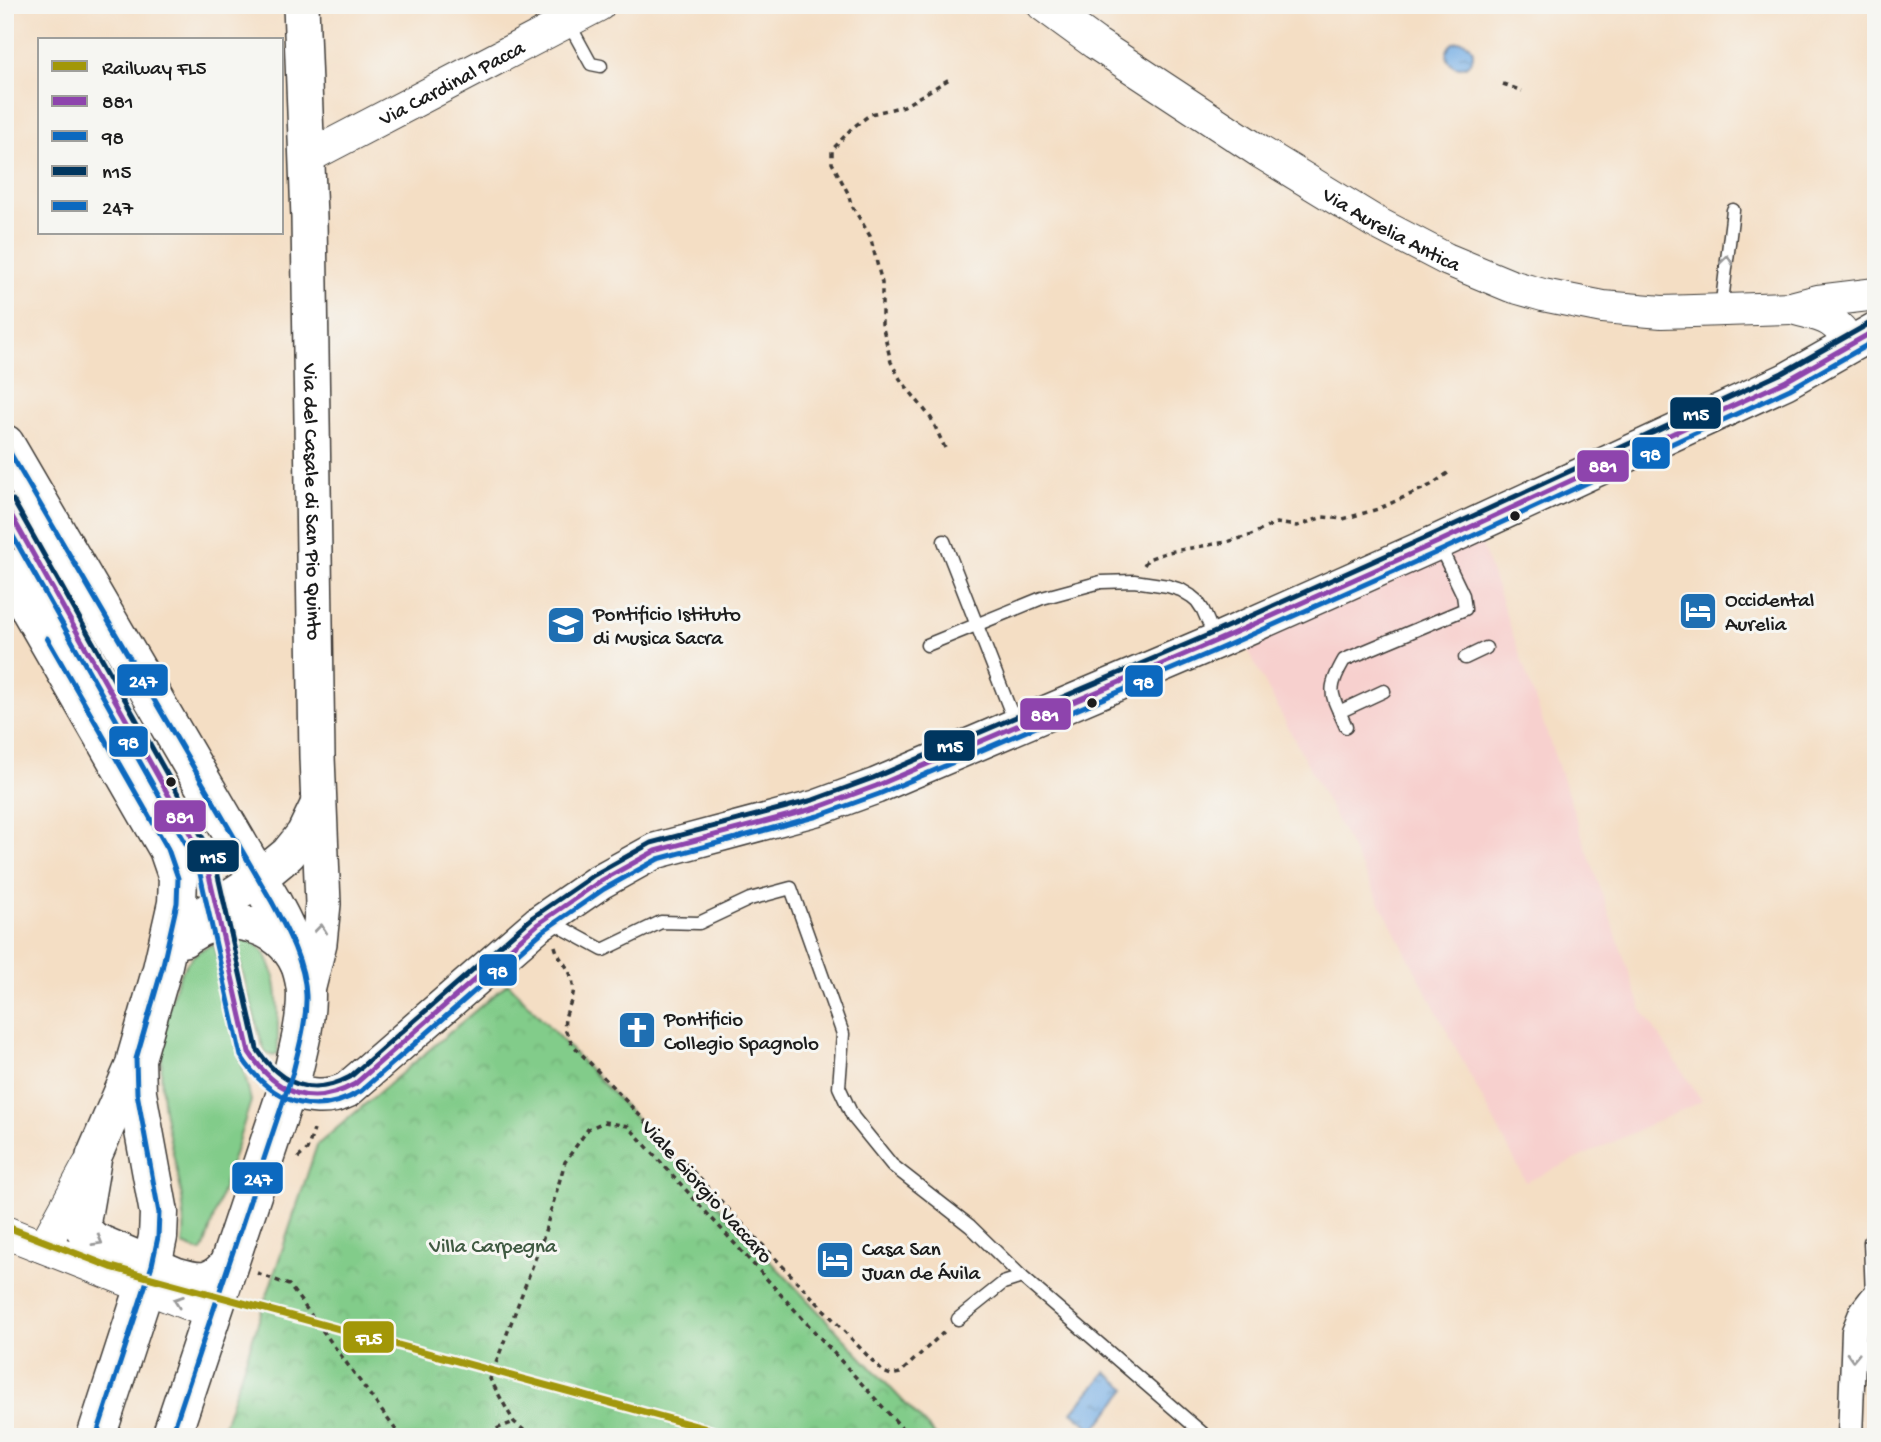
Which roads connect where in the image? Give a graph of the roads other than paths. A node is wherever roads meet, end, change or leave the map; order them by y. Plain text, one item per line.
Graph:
1 (301, 5) edge
2 (599, 5) edge
3 (1043, 5) edge
4 (568, 21) junction
5 (601, 66) dead end
6 (306, 158) junction
7 (1733, 210) dead end
8 (1876, 294) edge
9 (1791, 308) junction
10 (1721, 310) junction
11 (1864, 337) edge
12 (5, 444) edge
13 (5, 505) edge
14 (944, 541) dead end
15 (1438, 542) junction
16 (5, 566) edge
17 (977, 625) junction
18 (1216, 641) junction
19 (927, 645) dead end
20 (1486, 648) dead end
21 (1465, 658) dead end
22 (1384, 691) dead end
23 (1339, 712) junction
24 (1016, 725) junction
25 (1346, 727) dead end
26 (318, 805) junction
27 (259, 878) junction
28 (217, 914) junction
29 (541, 921) junction
30 (162, 969) junction
31 (304, 983) junction
32 (136, 1059) junction
33 (287, 1090) junction
34 (93, 1156) junction
35 (5, 1232) edge
36 (1876, 1242) edge
37 (44, 1247) junction
38 (228, 1263) junction
39 (148, 1277) junction
40 (1022, 1277) junction
41 (1874, 1297) edge
42 (211, 1313) junction
43 (958, 1319) road end
44 (96, 1437) edge
45 (171, 1437) edge
46 (1207, 1437) edge
47 (1850, 1437) edge

1 - 6 main road, Via del Casale di San Pio Quinto
2 - 4 street, Via Cardinal Pacca
3 - 10 street, Via Aurelia Antica
4 - 5 lane
4 - 6 street, Via Cardinal Pacca
6 - 26 main road, Via del Casale di San Pio Quinto
10 -> 7 lane
8 - 9 street, Via Aurelia Antica
9 - 10 street, Via Aurelia Antica
9 - 11 street, Via Aurelia Antica
11 - 15 main road
12 - 27 main road
13 - 28 lane
14 - 17 lane
15 - 18 main road
15 - 23 lane
16 - 30 main road
17 - 18 lane
17 - 19 lane
17 - 24 lane
18 - 24 main road
20 - 21 lane
22 - 23 lane
23 - 25 lane
24 - 29 main road
26 - 27 main road
31 -> 26 main road, Via del Casale di San Pio Quinto
27 - 28 main road
27 - 31 main road
28 - 30 main road
28 - 31 main road
28 - 33 lane
29 - 33 main road
29 - 40 lane
30 - 32 main road
31 - 33 main road
32 - 34 main road
32 - 39 main road
33 - 38 main road
34 - 37 street
34 -> 39 main road
35 - 37 street
36 - 41 lane
37 - 39 street
38 - 39 main road
38 - 42 main road
42 -> 39 street
39 - 44 main road
40 - 43 lane
40 - 46 lane
41 -> 47 street
42 - 45 main road

